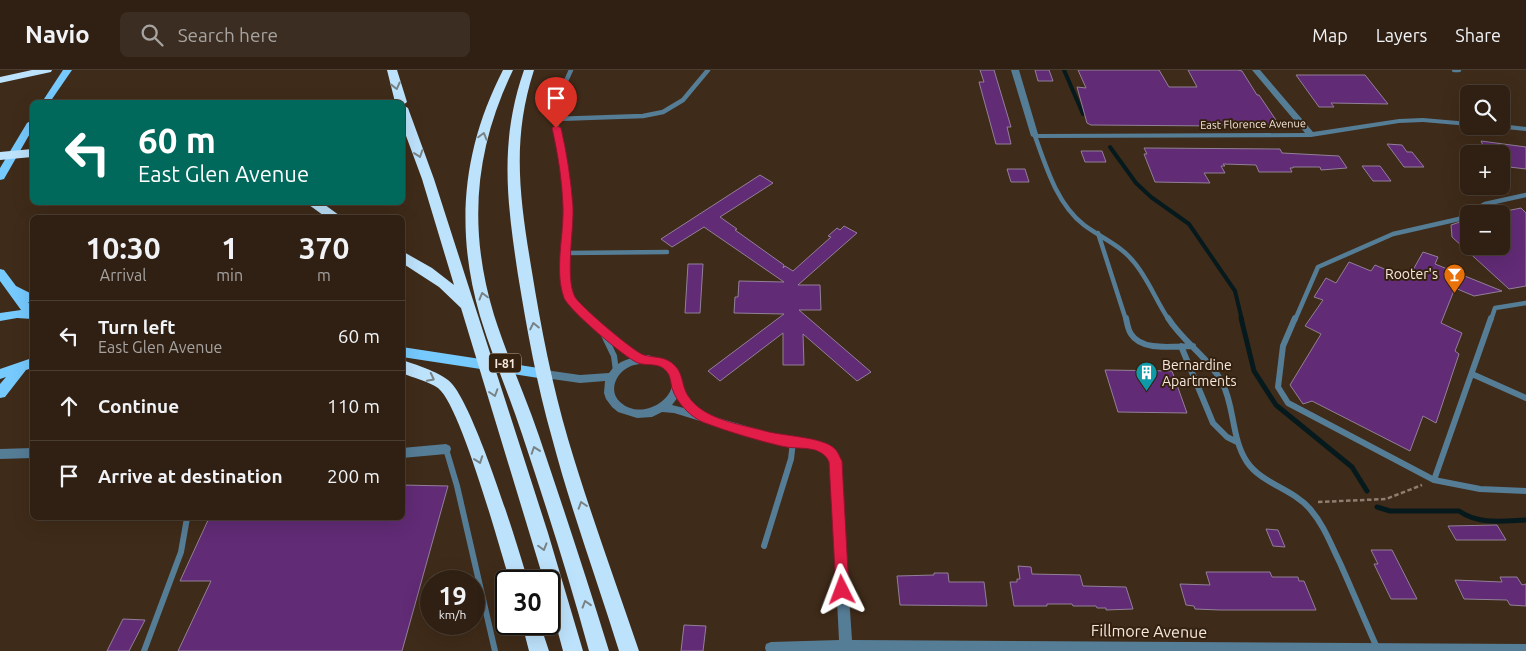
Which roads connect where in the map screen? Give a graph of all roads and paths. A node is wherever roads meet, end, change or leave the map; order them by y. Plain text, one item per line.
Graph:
1 (47, 70) edge
2 (392, 70) edge
3 (508, 70) edge
4 (529, 70) edge
5 (571, 70) edge
6 (708, 70) edge
7 (1015, 70) edge
8 (1256, 70) edge
9 (1454, 70) edge
10 (1459, 70) edge
11 (65, 73) edge
12 (0, 80) edge
13 (47, 100) edge
14 (400, 100) edge
15 (405, 116) edge
16 (555, 118) junction
17 (1460, 123) edge
18 (30, 126) edge
19 (1510, 128) edge
20 (1526, 129) edge
21 (1311, 135) junction
22 (1035, 136) junction
23 (30, 153) edge
24 (0, 156) edge
25 (1, 175) edge
26 (1526, 195) edge
27 (316, 205) edge
28 (332, 215) edge
29 (1098, 234) junction
30 (567, 252) junction
31 (667, 252) dead end
32 (405, 258) edge
33 (0, 274) edge
34 (9, 288) junction
35 (30, 297) edge
36 (1526, 303) edge
37 (468, 310) junction
38 (30, 313) edge
39 (30, 315) edge
40 (0, 317) edge
41 (599, 327) junction
42 (1181, 346) junction
43 (1193, 346) junction
44 (405, 353) edge
45 (641, 360) junction
46 (27, 365) edge
47 (405, 367) edge
48 (0, 374) edge
49 (545, 374) junction
50 (614, 374) junction
51 (1472, 374) junction
52 (580, 379) junction
53 (678, 388) junction
54 (609, 392) junction
55 (0, 393) edge
56 (1526, 398) edge
57 (662, 408) junction
58 (706, 419) junction
59 (793, 442) junction
60 (1237, 442) junction
61 (446, 449) joint
62 (30, 453) edge
63 (405, 453) edge
64 (0, 454) edge
65 (1434, 480) junction
66 (1526, 491) edge
67 (1304, 503) junction
68 (187, 520) edge
69 (764, 546) dead end
70 (515, 570) edge
71 (534, 635) edge
72 (846, 646) junction
73 (771, 648) dead end
74 (1053, 649) edge
75 (1378, 650) edge
76 (1526, 650) edge
77 (144, 651) edge
78 (495, 651) edge
79 (539, 651) edge
80 (573, 651) edge
81 (600, 651) edge
82 (629, 651) edge

1 - 12 highway
2 -> 14 highway
81 -> 3 highway, I-81
49 -> 4 highway
5 - 16 lane
6 - 16 lane
7 - 22 street
8 - 21 street
9 - 10 lane
11 - 13 main road
15 -> 37 highway, I-81
16 - 30 lane
17 - 21 street, East Florence Avenue
18 - 25 main road
19 - 20 street
21 - 22 street, East Florence Avenue
22 - 29 lane
23 - 24 highway
26 - 65 lane
27 - 28 highway
29 - 42 lane
29 - 43 lane
30 - 31 lane
30 - 41 lane
32 - 37 highway
33 - 34 main road
34 - 35 main road
34 - 38 main road
36 - 51 lane
37 -> 80 highway, I-81
39 - 40 main road
41 - 45 lane
41 - 50 lane
42 - 43 lane
42 - 60 lane
43 - 60 lane
44 - 49 main road
45 - 50 street
45 - 53 street
46 - 48 main road
46 - 55 main road
47 -> 70 highway
49 - 52 street
82 -> 49 highway
50 - 52 street
50 - 54 street
51 - 56 lane
51 - 65 lane
52 - 54 street
53 - 57 street
53 - 58 street
54 - 57 street
57 - 58 street
58 - 59 street
59 - 69 lane
59 - 72 street
60 - 67 lane
61 - 63 street
61 - 78 lane
62 - 64 street
65 - 66 lane
65 - 67 path
67 - 75 lane
68 - 77 lane
71 - 79 highway
72 - 73 street, Fillmore Avenue
72 - 74 street, Fillmore Avenue
74 - 75 street, Fillmore Avenue
75 - 76 street, Fillmore Avenue

